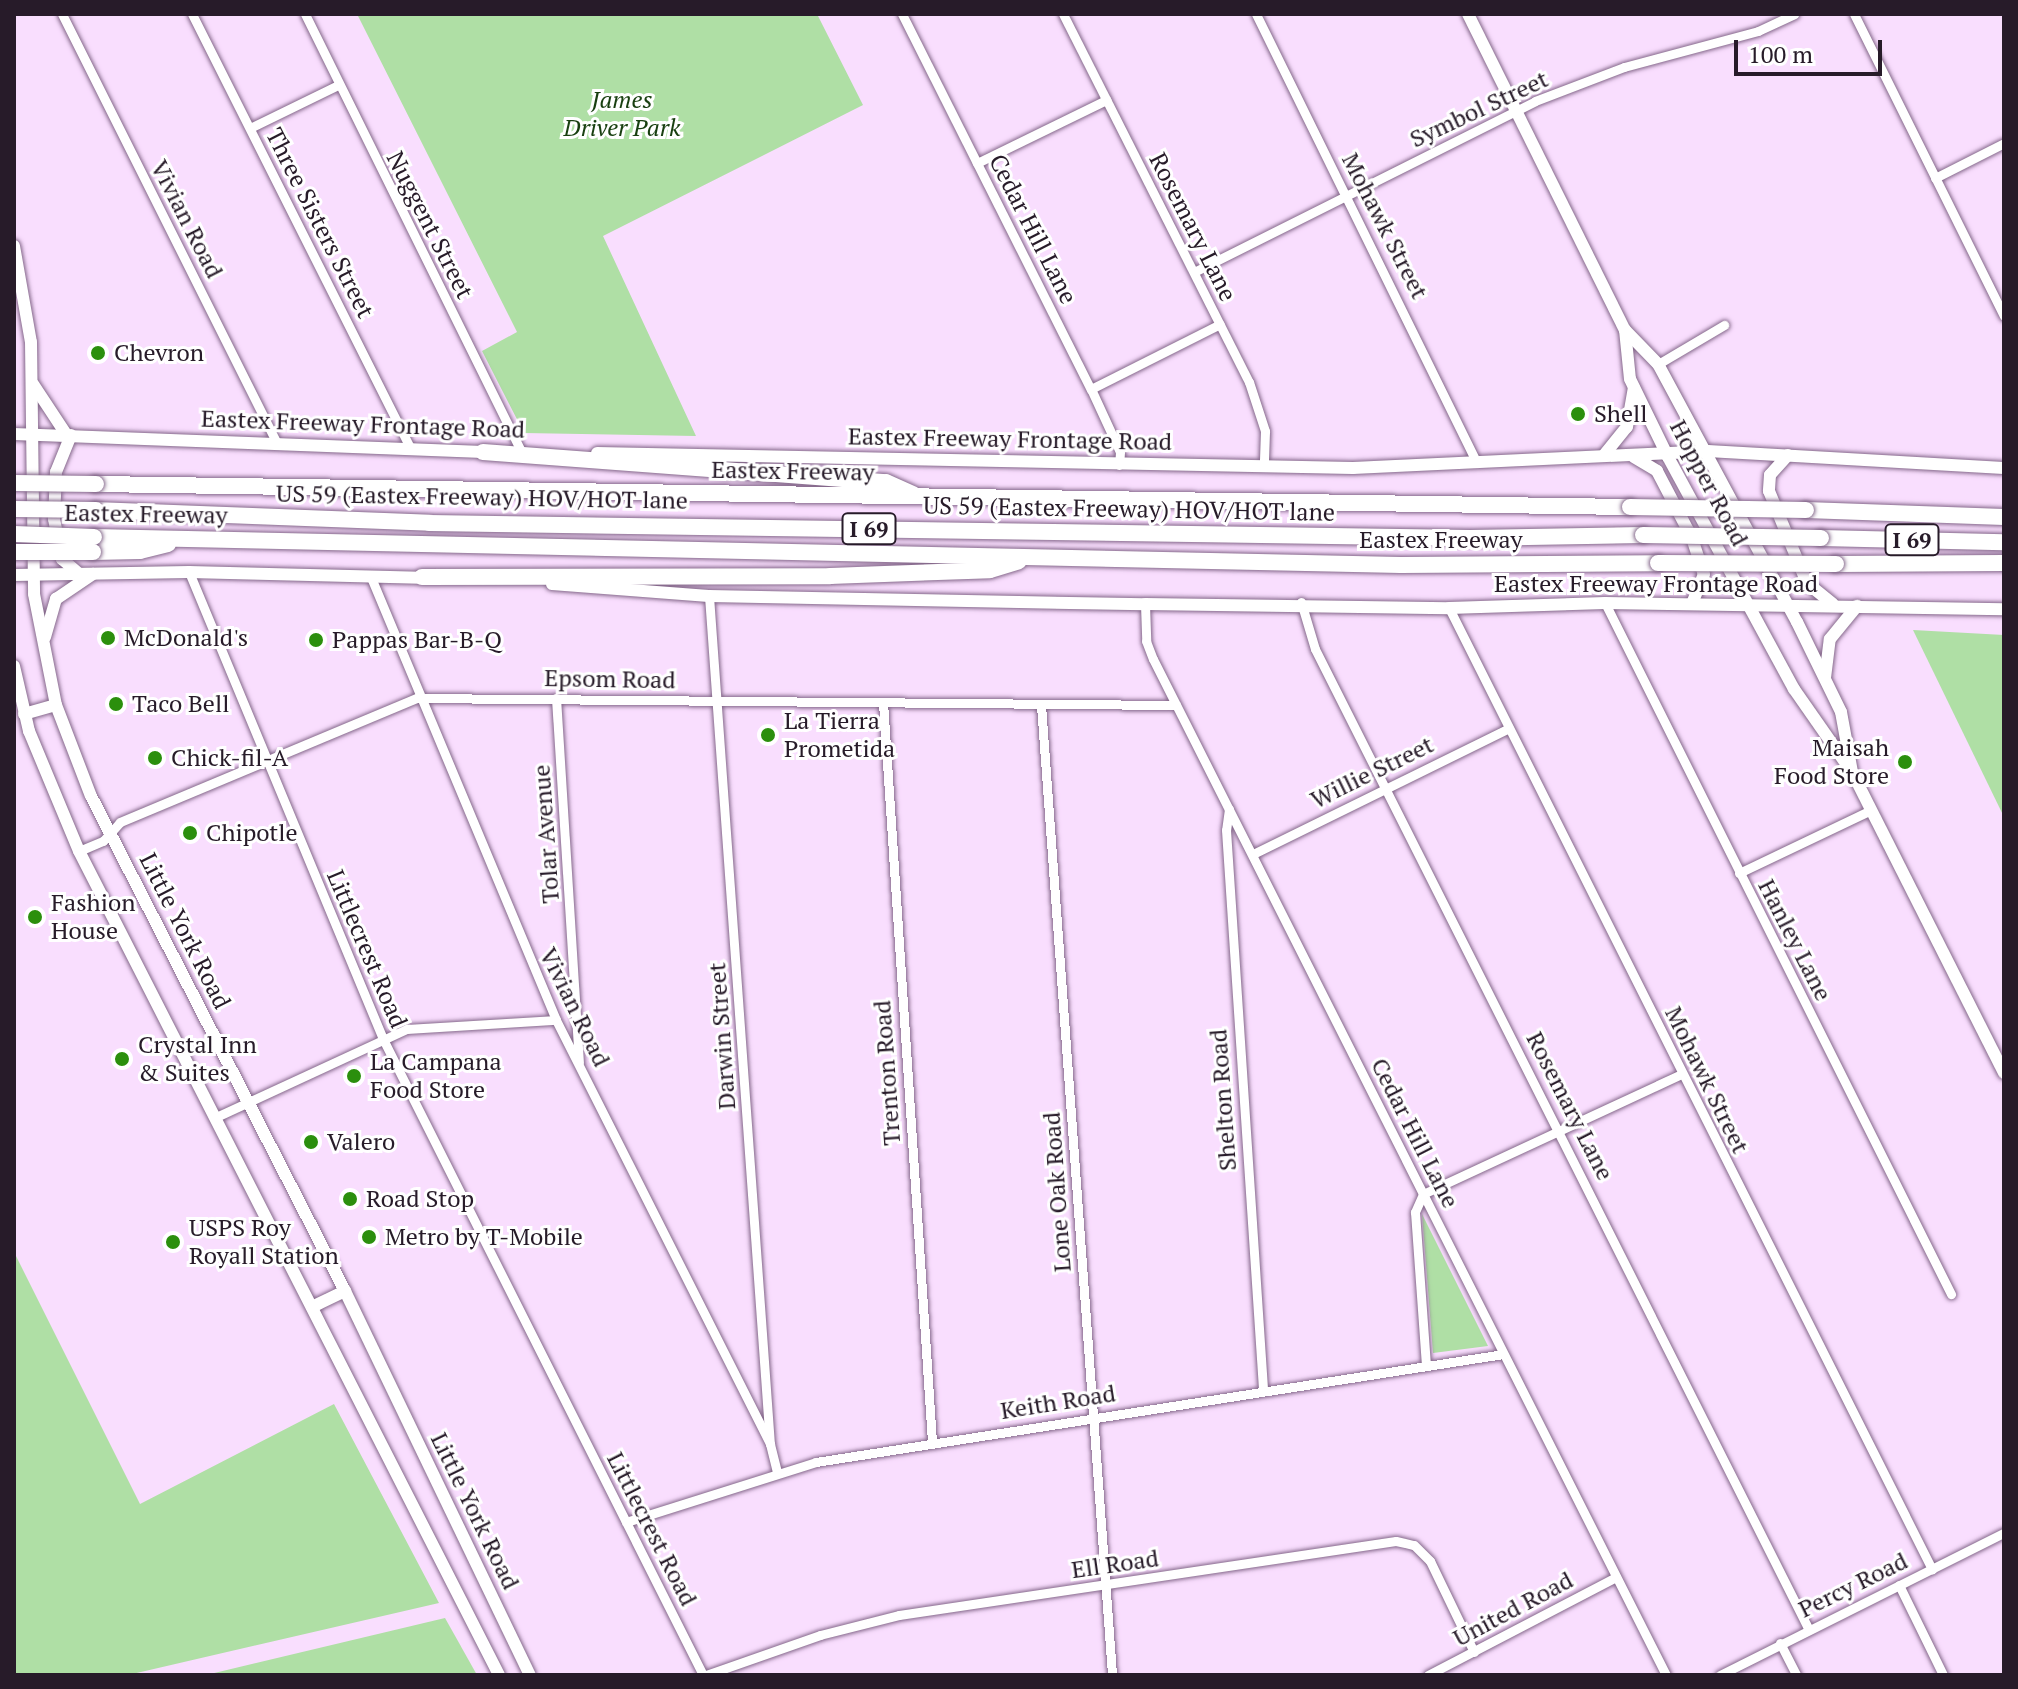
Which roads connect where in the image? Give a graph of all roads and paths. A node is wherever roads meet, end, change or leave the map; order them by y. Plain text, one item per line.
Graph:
1 (62, 14) edge
2 (192, 14) edge
3 (305, 14) edge
4 (902, 14) edge
5 (1063, 14) edge
6 (1256, 14) edge
7 (1468, 14) edge
8 (1794, 14) edge
9 (1854, 14) edge
10 (338, 85) junction
11 (1106, 100) junction
12 (1516, 110) junction
13 (250, 128) junction
14 (2004, 143) edge
15 (977, 163) junction
16 (1935, 178) junction
17 (1346, 194) junction
18 (14, 246) edge
19 (1194, 272) junction
20 (2004, 316) edge
21 (1220, 324) junction
22 (1724, 325) dead end
23 (1625, 330) junction
24 (1658, 364) junction
25 (31, 382) junction
26 (1634, 388) junction
27 (1091, 389) junction
28 (14, 434) edge
29 (32, 435) junction
30 (69, 435) junction
31 (276, 441) junction
32 (411, 450) junction
33 (1708, 451) junction
34 (483, 452) junction
35 (521, 452) junction
36 (1604, 455) junction
37 (1625, 455) junction
38 (1788, 455) junction
39 (1668, 457) junction
40 (1474, 458) junction
41 (1119, 465) junction
42 (1264, 465) junction
43 (2004, 468) edge
44 (14, 483) edge
45 (922, 498) junction
46 (14, 509) edge
47 (2004, 516) edge
48 (14, 534) edge
49 (2004, 542) edge
50 (93, 544) junction
51 (14, 552) edge
52 (1035, 556) junction
53 (2004, 563) edge
54 (189, 572) junction
55 (79, 574) junction
56 (94, 574) junction
57 (14, 575) edge
58 (33, 575) junction
59 (370, 575) junction
60 (422, 577) junction
61 (709, 596) junction
62 (1301, 602) junction
63 (1605, 603) junction
64 (1692, 603) junction
65 (1145, 604) junction
66 (1749, 604) junction
67 (1788, 605) junction
68 (1835, 605) junction
69 (1857, 606) junction
70 (1449, 608) junction
71 (2004, 609) edge
72 (44, 648) junction
73 (14, 666) edge
74 (1825, 678) junction
75 (417, 698) junction
76 (556, 698) junction
77 (718, 700) junction
78 (883, 702) junction
79 (56, 705) junction
80 (1041, 705) junction
81 (1176, 705) junction
82 (24, 714) junction
83 (1509, 728) junction
84 (265, 760) junction
85 (1852, 772) junction
86 (1385, 787) junction
87 (1229, 809) junction
88 (1871, 810) junction
89 (110, 834) junction
90 (79, 851) junction
91 (1253, 854) junction
92 (1739, 873) junction
93 (556, 1020) junction
94 (383, 1039) junction
95 (579, 1063) junction
96 (2004, 1073) edge
97 (1681, 1074) junction
98 (248, 1103) junction
99 (214, 1118) junction
100 (1561, 1132) junction
101 (1423, 1194) junction
102 (345, 1291) junction
103 (1951, 1294) dead end
104 (312, 1307) junction
105 (1503, 1354) junction
106 (1426, 1364) junction
107 (1263, 1389) junction
108 (1093, 1418) junction
109 (932, 1441) junction
110 (770, 1444) junction
111 (777, 1472) junction
112 (626, 1522) junction
113 (2004, 1533) edge
114 (1932, 1569) junction
115 (1616, 1577) junction
116 (1899, 1585) junction
117 (1105, 1587) junction
118 (1808, 1628) junction
119 (1780, 1643) junction
120 (1474, 1652) junction
121 (499, 1675) edge
122 (530, 1675) edge
123 (704, 1675) edge
124 (1112, 1675) edge
125 (1428, 1675) edge
126 (1666, 1675) edge
127 (1720, 1675) edge
128 (1796, 1675) edge
129 (1943, 1675) edge

1 - 31 street, Vivian Road
2 - 13 street, Three Sisters Street
3 - 10 street, Nuggent Street
4 - 15 street, Cedar Hill Lane
5 - 11 street, Rosemary Lane
6 - 17 street, Mohawk Street
7 - 12 main road, Hopper Road
8 - 12 street, Symbol Street
9 - 16 street
10 - 13 street
10 - 35 street, Nuggent Street
11 - 15 street
11 - 19 street, Rosemary Lane
12 - 17 street, Symbol Street
12 - 23 main road, Hopper Road
13 - 32 street, Three Sisters Street
14 - 16 street
15 - 27 street, Cedar Hill Lane
16 - 20 street
17 - 19 street, Symbol Street
17 - 40 street, Mohawk Street
18 - 25 main road, Little York Road
19 - 21 street, Rosemary Lane
21 - 27 street
21 - 42 street, Rosemary Lane
22 - 24 street
23 - 24 main road, Hopper Road
23 - 26 main road, Hopper Road
24 - 33 main road, Hopper Road
25 - 29 main road, Little York Road
25 - 30 main road
26 - 36 main road
26 - 39 main road, Hopper Road
27 - 41 street, Cedar Hill Lane
28 - 29 main road, Eastex Freeway Frontage Road
29 - 30 main road, Eastex Freeway Frontage Road
29 - 58 main road, Little York Road
30 - 31 main road, Eastex Freeway Frontage Road
30 - 55 main road
31 - 32 main road, Eastex Freeway Frontage Road
32 - 34 main road, Eastex Freeway Frontage Road
33 - 38 main road, Eastex Freeway Frontage Road
33 - 39 main road, Eastex Freeway Frontage Road
33 - 67 main road, Hopper Road
34 - 35 main road, Eastex Freeway Frontage Road
34 - 45 highway
35 - 41 main road, Eastex Freeway Frontage Road
36 - 37 main road, Eastex Freeway Frontage Road
36 - 40 main road, Eastex Freeway Frontage Road
37 - 39 main road, Eastex Freeway Frontage Road
37 - 64 main road
38 - 43 main road, Eastex Freeway Frontage Road
38 - 68 main road
39 - 66 main road, Hopper Road
40 - 42 main road, Eastex Freeway Frontage Road
41 - 42 main road, Eastex Freeway Frontage Road
44 - 45 highway, Eastex Freeway / I 69, bridge
45 - 47 highway, Eastex Freeway / I 69, bridge
46 - 49 highway, US 59 (Eastex Freeway) HOV/HOT lane / I 69, bridge
48 - 50 highway, Eastex Freeway / I 69, bridge
50 - 51 highway, bridge
50 - 52 highway, Eastex Freeway / I 69
52 - 53 highway, Eastex Freeway / I 69, bridge
52 - 60 highway
54 - 56 main road, Eastex Freeway Frontage Road
54 - 59 main road, Eastex Freeway Frontage Road
54 - 84 street, Littlecrest Road
55 - 56 main road, Eastex Freeway Frontage Road
55 - 58 main road, Eastex Freeway Frontage Road
56 - 72 main road
57 - 58 main road, Eastex Freeway Frontage Road
58 - 72 main road, Little York Road
59 - 60 main road, Eastex Freeway Frontage Road
59 - 75 street, Vivian Road
60 - 61 main road, Eastex Freeway Frontage Road
61 - 65 main road, Eastex Freeway Frontage Road
61 - 77 street, Darwin Street
62 - 65 main road, Eastex Freeway Frontage Road
62 - 70 main road, Eastex Freeway Frontage Road
62 - 86 street, Rosemary Lane
63 - 64 main road, Eastex Freeway Frontage Road
63 - 70 main road, Eastex Freeway Frontage Road
63 - 92 street, Hanley Lane
64 - 66 main road, Eastex Freeway Frontage Road
65 - 81 street, Cedar Hill Lane
66 - 67 main road, Eastex Freeway Frontage Road
66 - 85 main road, Hopper Road
67 - 68 main road, Eastex Freeway Frontage Road
67 - 74 main road, Hopper Road
68 - 69 main road, Eastex Freeway Frontage Road
69 - 71 main road, Eastex Freeway Frontage Road
69 - 74 main road
70 - 83 street, Mohawk Street
72 - 79 main road, Little York Road
73 - 82 main road
74 - 85 main road, Hopper Road
75 - 76 street, Epsom Road
75 - 84 street, Epsom Road
75 - 93 street, Vivian Road
76 - 77 street, Epsom Road
76 - 95 street, Tolar Avenue
77 - 78 street, Epsom Road
77 - 110 street, Darwin Street
78 - 80 street, Epsom Road
78 - 109 street, Trenton Road
79 - 82 main road
79 - 89 main road, Little York Road
80 - 81 street, Epsom Road
80 - 108 street, Lone Oak Road
81 - 87 street, Cedar Hill Lane
82 - 90 main road
83 - 86 street, Willie Street
83 - 97 street, Mohawk Street
84 - 89 street, Epsom Road
84 - 94 street, Littlecrest Road
85 - 88 main road, Hopper Road
86 - 91 street, Willie Street
86 - 100 street, Rosemary Lane
87 - 91 street, Cedar Hill Lane
87 - 107 street, Shelton Road
88 - 92 street
88 - 96 main road, Hopper Road
89 - 90 street, Epsom Road
89 - 98 main road, Little York Road
90 - 99 main road
91 - 101 street, Cedar Hill Lane
92 - 103 street, Hanley Lane
93 - 94 street
93 - 95 street, Vivian Road
94 - 98 street
94 - 112 street, Littlecrest Road
95 - 110 street, Vivian Road
97 - 100 street
97 - 114 street, Mohawk Street
98 - 99 street
98 - 102 main road, Little York Road
99 - 104 main road
100 - 101 street
100 - 118 street, Rosemary Lane
101 - 105 street, Cedar Hill Lane
101 - 106 street
102 - 104 main road
102 - 122 main road, Little York Road
104 - 121 main road
105 - 106 street, Keith Road
105 - 115 street, Cedar Hill Lane
106 - 107 street, Keith Road
107 - 108 street, Keith Road
108 - 109 street, Keith Road
108 - 117 street, Lone Oak Road
109 - 111 street, Keith Road
110 - 111 street, Darwin Street
111 - 112 street, Keith Road
112 - 123 street, Littlecrest Road
113 - 114 street, Percy Road
114 - 116 street, Percy Road
115 - 120 street, United Road
115 - 126 street, Cedar Hill Lane
116 - 118 street, Percy Road
116 - 129 street
117 - 120 street, Ell Road
117 - 123 street, Ell Road
117 - 124 street, Lone Oak Road
118 - 119 street, Percy Road
119 - 127 street, Percy Road
119 - 128 street
120 - 125 street, United Road

